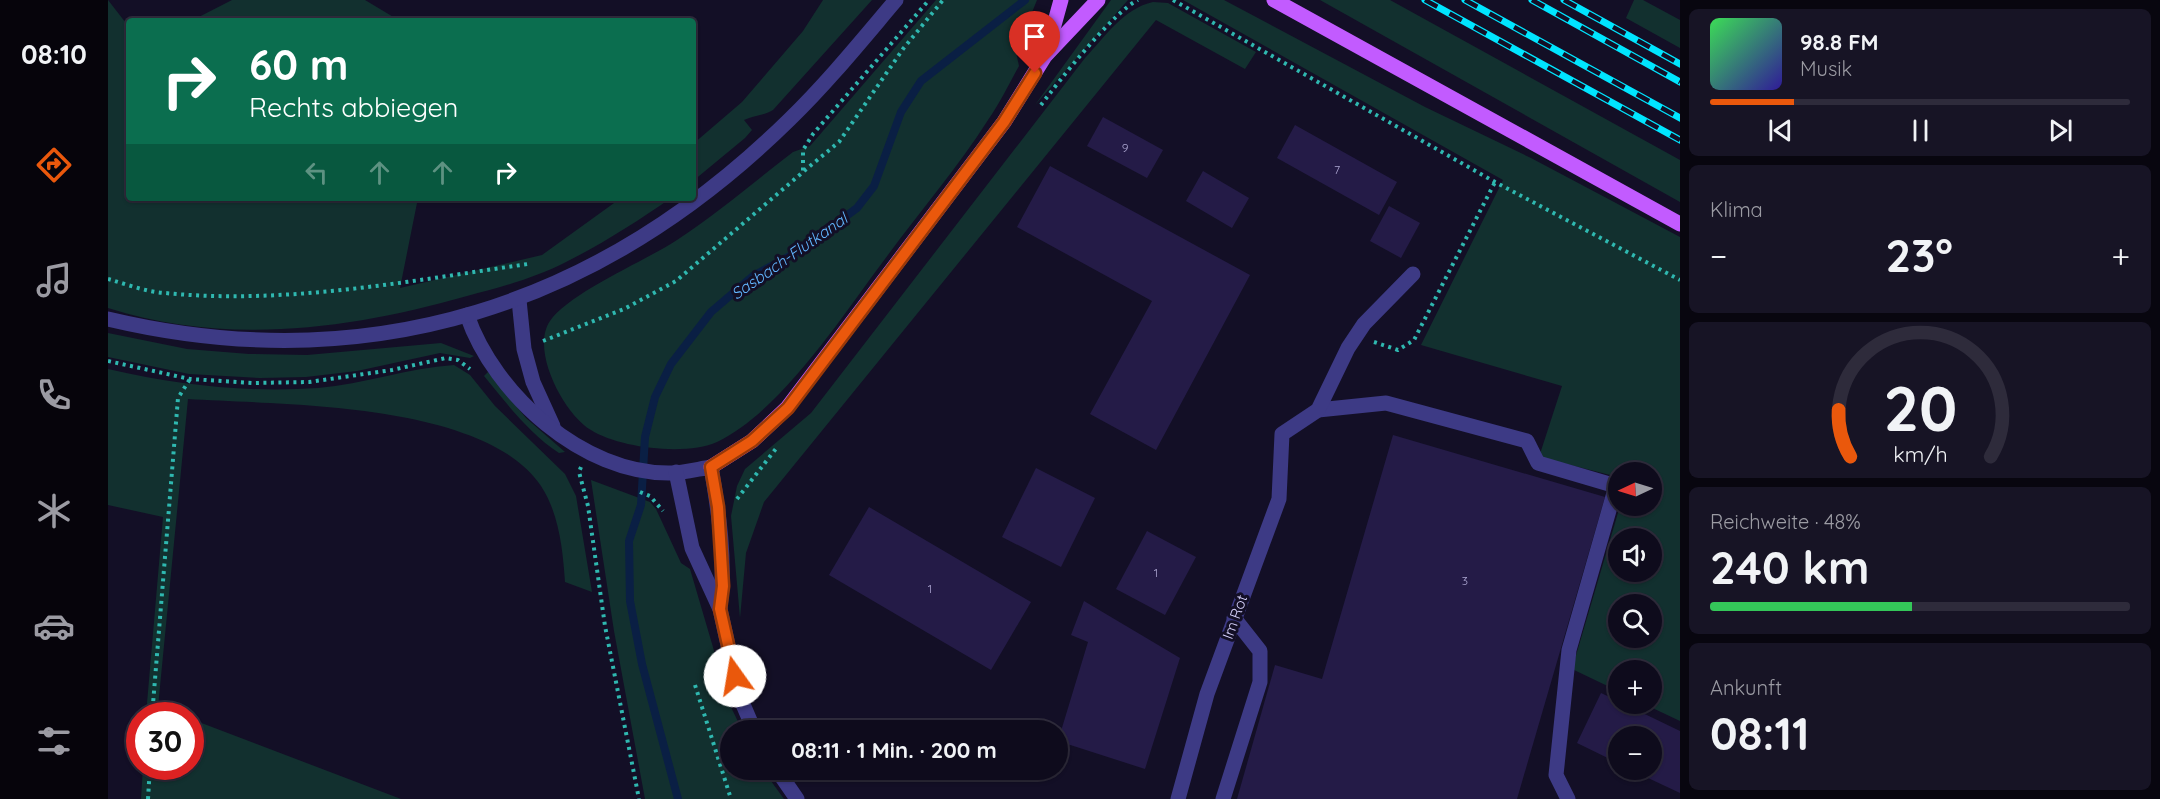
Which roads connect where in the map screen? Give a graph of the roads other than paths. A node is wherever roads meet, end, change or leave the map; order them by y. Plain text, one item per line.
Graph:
1 (896, 0) edge
2 (1061, 0) edge
3 (1098, 0) edge
4 (1274, 0) edge
5 (1046, 56) junction
6 (696, 199) edge
7 (693, 201) edge
8 (1680, 224) edge
9 (1413, 274) dead end
10 (519, 300) junction
11 (467, 315) junction
12 (108, 319) edge
13 (1318, 410) junction
14 (556, 432) junction
15 (711, 467) junction
16 (673, 472) junction
17 (720, 609) junction
18 (1234, 618) junction
19 (750, 720) edge
20 (784, 780) edge
21 (797, 799) edge
22 (1178, 799) edge
23 (1223, 799) edge
24 (1568, 799) edge

1 - 6 street
2 - 5 main road
3 - 5 main road
4 - 8 main road
5 - 15 main road
7 - 10 street
9 - 13 street
10 - 11 street
10 - 14 street
11 - 12 street
11 - 14 street
13 - 18 street, Im Rot
13 - 24 street
14 - 16 street
15 - 16 street
15 - 17 street
16 - 17 street
17 - 19 street
18 - 22 street, Im Rot
18 - 23 street
20 - 21 street

